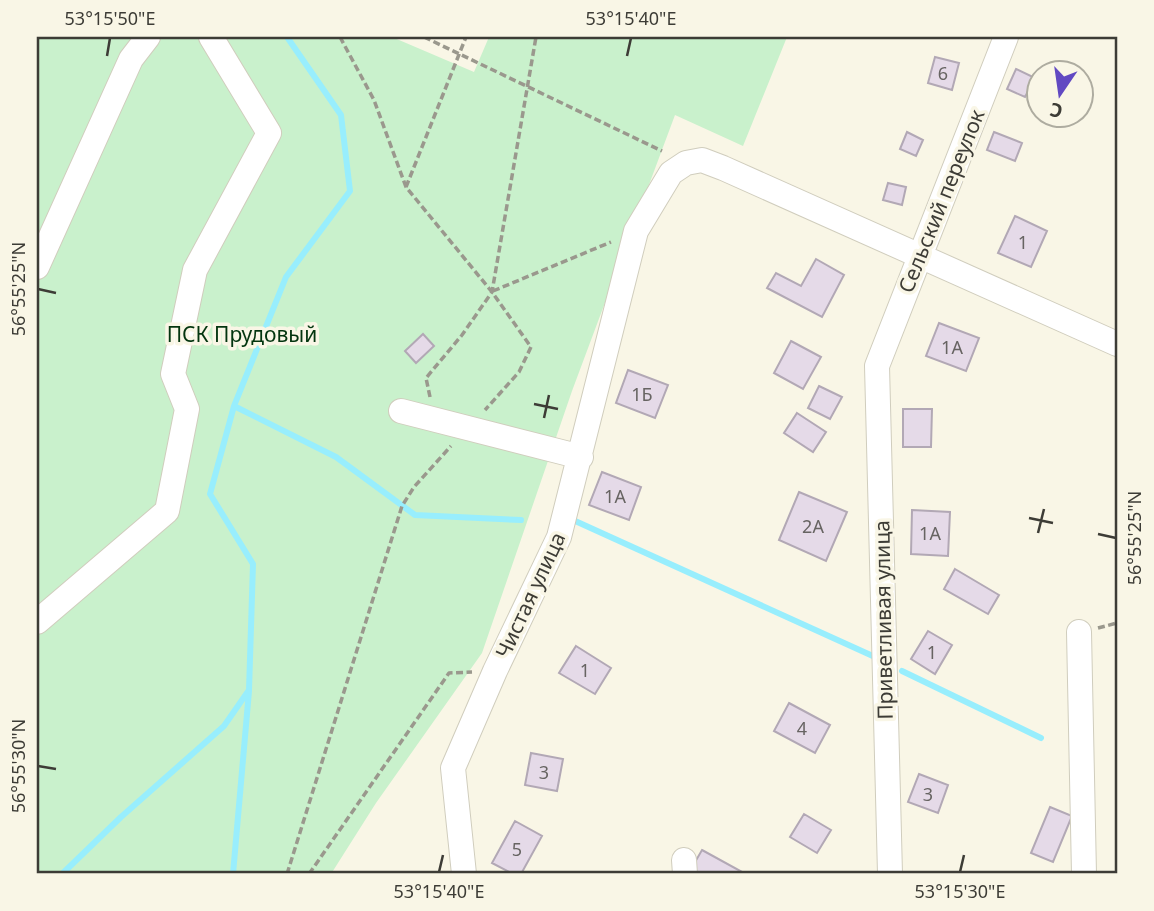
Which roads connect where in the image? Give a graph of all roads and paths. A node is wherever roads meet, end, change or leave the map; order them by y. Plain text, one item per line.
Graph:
1 (148, 37) edge
2 (211, 37) edge
3 (340, 37) edge
4 (425, 37) edge
5 (466, 37) edge
6 (536, 37) edge
7 (1006, 37) edge
8 (460, 54) junction
9 (527, 85) junction
10 (686, 163) junction
11 (406, 187) junction
12 (636, 231) junction
13 (919, 255) junction
14 (37, 267) edge
15 (492, 292) junction
16 (1117, 344) edge
17 (877, 366) joint
18 (401, 411) dead end
19 (435, 419) junction
20 (468, 428) junction
21 (581, 457) junction
22 (37, 622) edge
23 (1079, 632) dead end
24 (495, 671) junction
25 (287, 874) edge
26 (309, 874) edge
27 (464, 874) edge
28 (890, 874) edge
29 (1084, 874) edge

1 - 14 street
2 - 22 street
3 - 11 path
4 - 8 path
5 - 8 path
6 - 9 path
7 - 13 street, Сельский переулок
8 - 9 path
8 - 11 path
9 - 10 path
9 - 15 path
10 - 12 street, Чистая улица
10 - 13 street
11 - 15 path
12 - 15 path
12 - 21 street, Чистая улица
13 - 16 street
13 - 17 street, Сельский переулок
15 - 19 path
15 - 20 path
17 - 28 street, Приветливая улица
18 - 19 street
19 - 20 street
20 - 21 street
20 - 25 path
21 - 24 street, Чистая улица
23 - 29 street
24 - 26 path
24 - 27 street, Чистая улица

